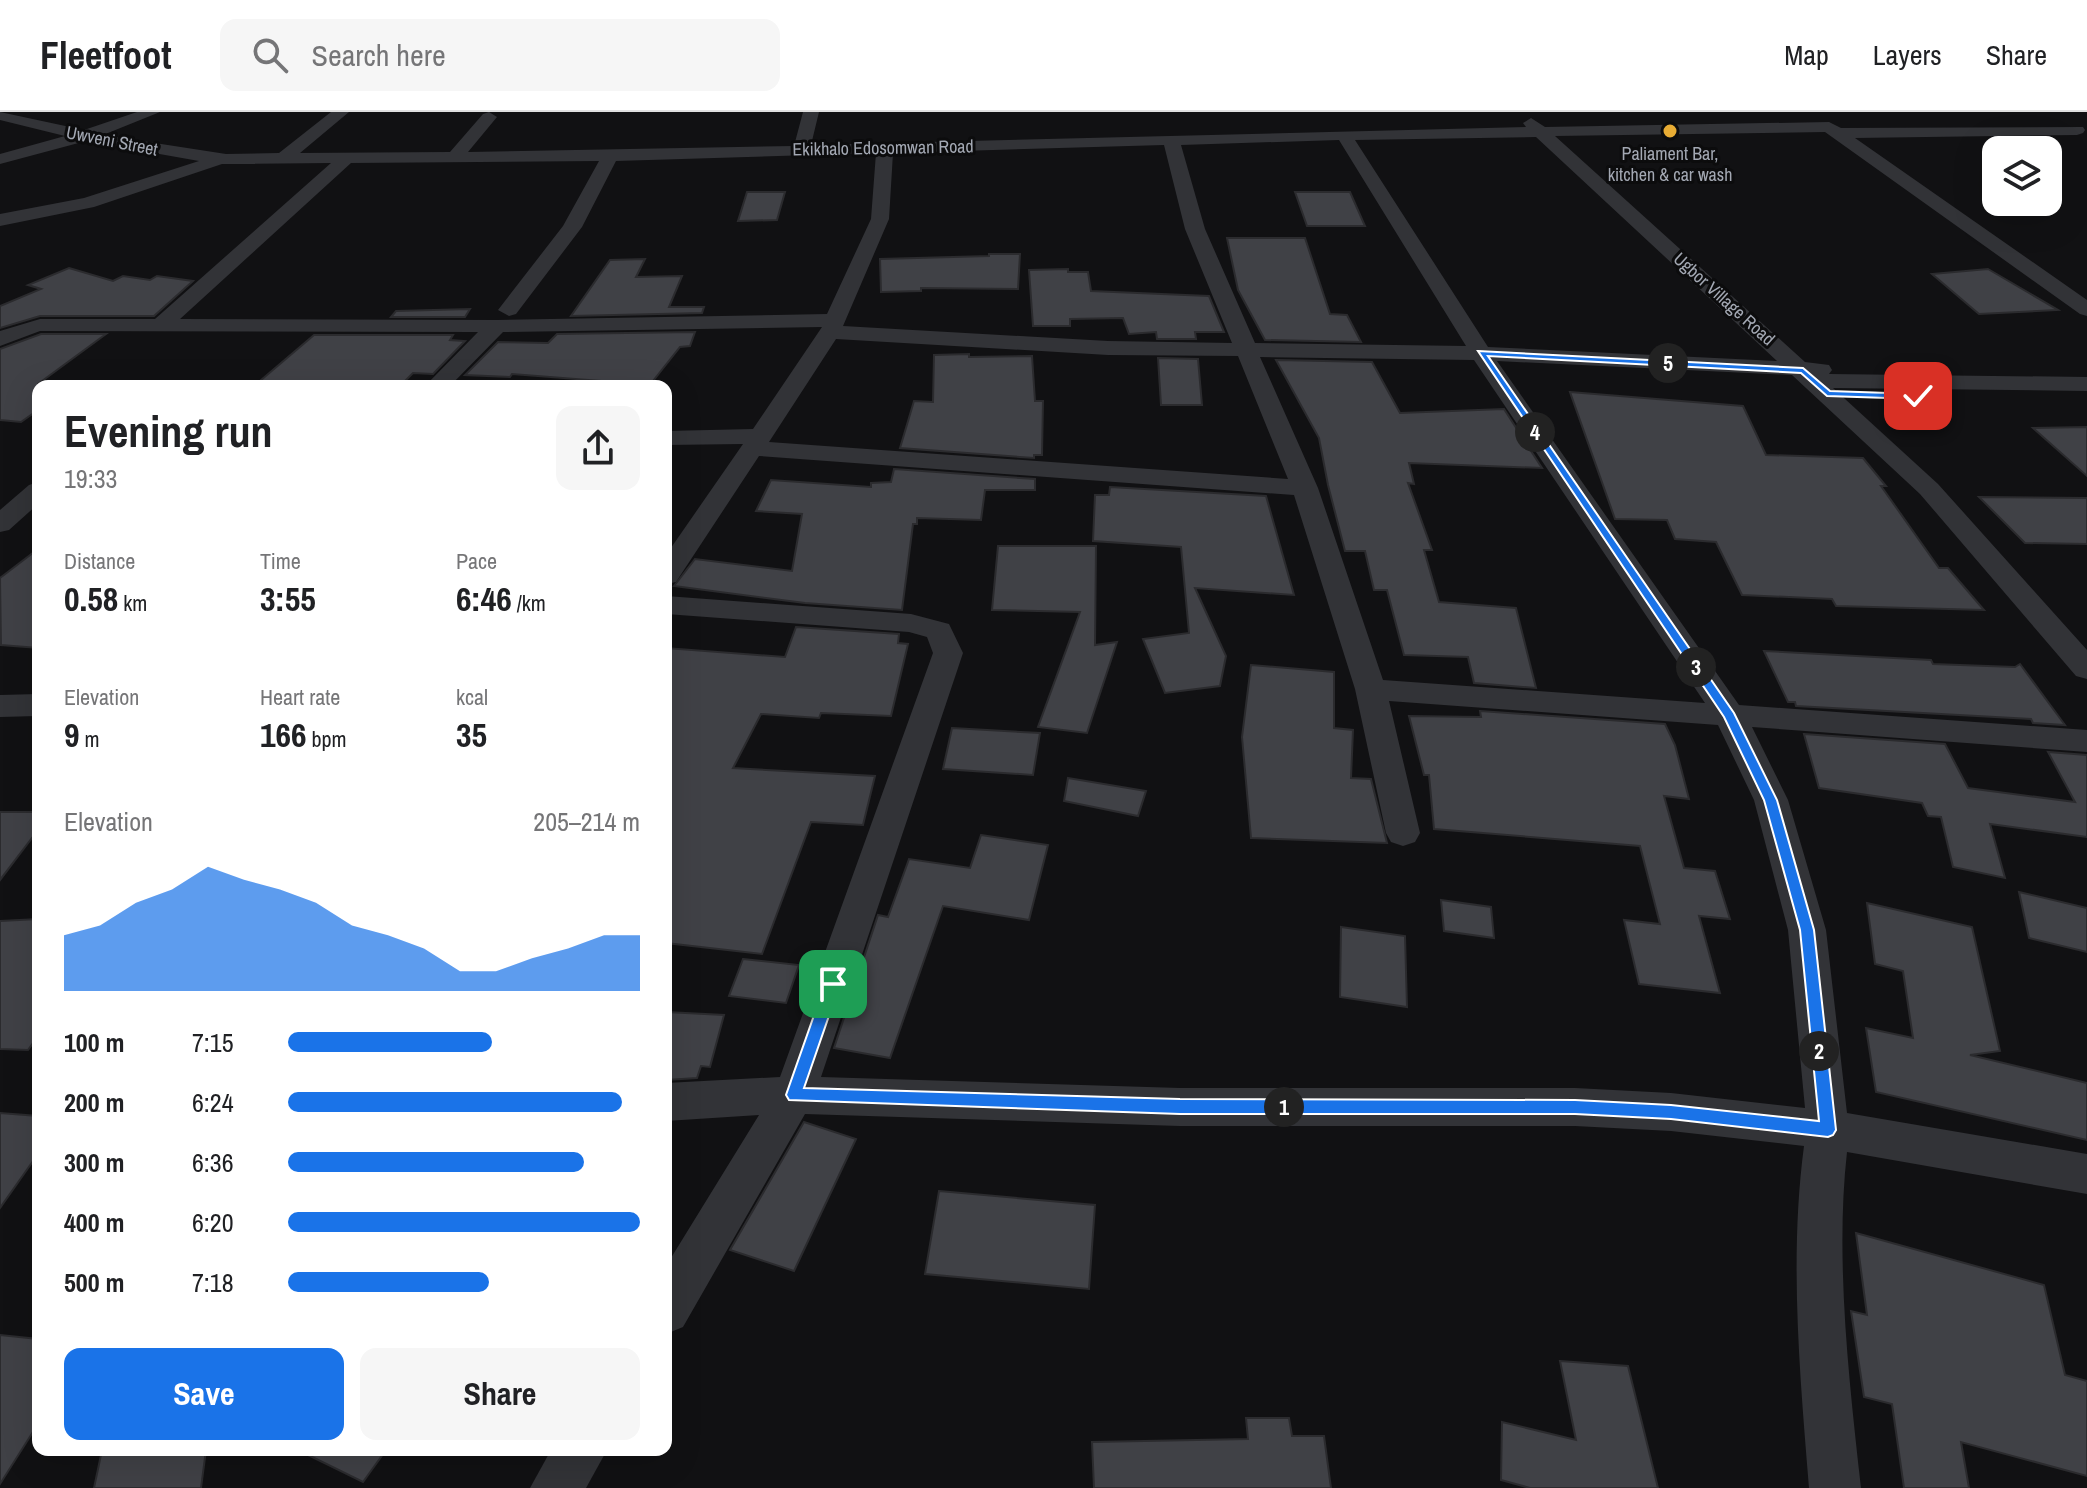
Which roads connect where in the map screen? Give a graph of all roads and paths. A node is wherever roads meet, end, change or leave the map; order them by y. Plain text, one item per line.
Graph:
1 (152, 112) edge
2 (341, 112) edge
3 (811, 112) edge
4 (1518, 112) edge
5 (1808, 112) edge
6 (2046, 112) edge
7 (0, 115) edge
8 (489, 117) dead end
9 (1545, 125) edge
10 (1834, 130) junction
11 (2082, 133) edge
12 (1344, 135) junction
13 (81, 137) junction
14 (1171, 140) junction
15 (885, 148) junction
16 (801, 150) junction
17 (610, 156) junction
18 (348, 157) junction
19 (284, 158) junction
20 (454, 158) junction
21 (0, 159) edge
22 (226, 159) junction
23 (0, 220) edge
24 (2087, 310) edge
25 (503, 318) junction
26 (161, 325) junction
27 (832, 326) junction
28 (0, 339) edge
29 (1246, 349) junction
30 (1481, 353) junction
31 (443, 380) edge
32 (1824, 382) junction
33 (2087, 384) edge
34 (2087, 400) edge
35 (672, 438) edge
36 (756, 442) junction
37 (1305, 488) junction
38 (32, 495) edge
39 (0, 524) edge
40 (672, 567) edge
41 (672, 605) edge
42 (2087, 669) edge
43 (1371, 689) junction
44 (32, 705) edge
45 (0, 706) edge
46 (1730, 716) junction
47 (2087, 741) edge
48 (1403, 833) dead end
49 (794, 1095) junction
50 (672, 1102) edge
51 (1828, 1130) junction
52 (2087, 1174) edge
53 (672, 1300) edge
54 (577, 1456) edge
55 (556, 1488) edge
56 (1835, 1488) edge

1 - 13 street
2 - 19 street
3 - 16 street
4 - 9 street, Ugbor Village Road
5 - 10 street
6 - 11 street
7 - 13 street, Uwveni Street
8 - 20 street
9 - 10 street, Ekikhalo Edosomwan Road
9 - 12 street, Ekikhalo Edosomwan Road
9 - 32 street, Ugbor Village Road
10 - 11 street, Ekikhalo Edosomwan Road
10 - 24 street
12 - 14 street, Ekikhalo Edosomwan Road
12 - 30 street
13 - 21 street
13 - 22 street, Uwveni Street
14 - 15 street, Ekikhalo Edosomwan Road
14 - 29 street
15 - 16 street, Ekikhalo Edosomwan Road
15 - 27 street
16 - 17 street, Ekikhalo Edosomwan Road
17 - 20 street, Ekikhalo Edosomwan Road
17 - 25 street
18 - 19 street, Ekikhalo Edosomwan Road
18 - 20 street, Ekikhalo Edosomwan Road
18 - 26 street
19 - 22 street, Ekikhalo Edosomwan Road
22 - 23 street
25 - 26 street
25 - 27 street
25 - 31 street
26 - 28 street
27 - 29 street
27 - 36 street
29 - 30 street
29 - 37 street
30 - 32 street
30 - 46 street
32 - 33 street
32 - 34 street
32 - 42 street, Ugbor Village Road
35 - 36 street
36 - 37 street
36 - 40 street
37 - 43 street
38 - 39 street
41 - 49 street
43 - 46 street
43 - 48 street
44 - 45 street
46 - 47 street
46 - 51 street
49 - 50 street
49 - 51 street
49 - 53 street
51 - 52 street
51 - 56 street
54 - 55 street

